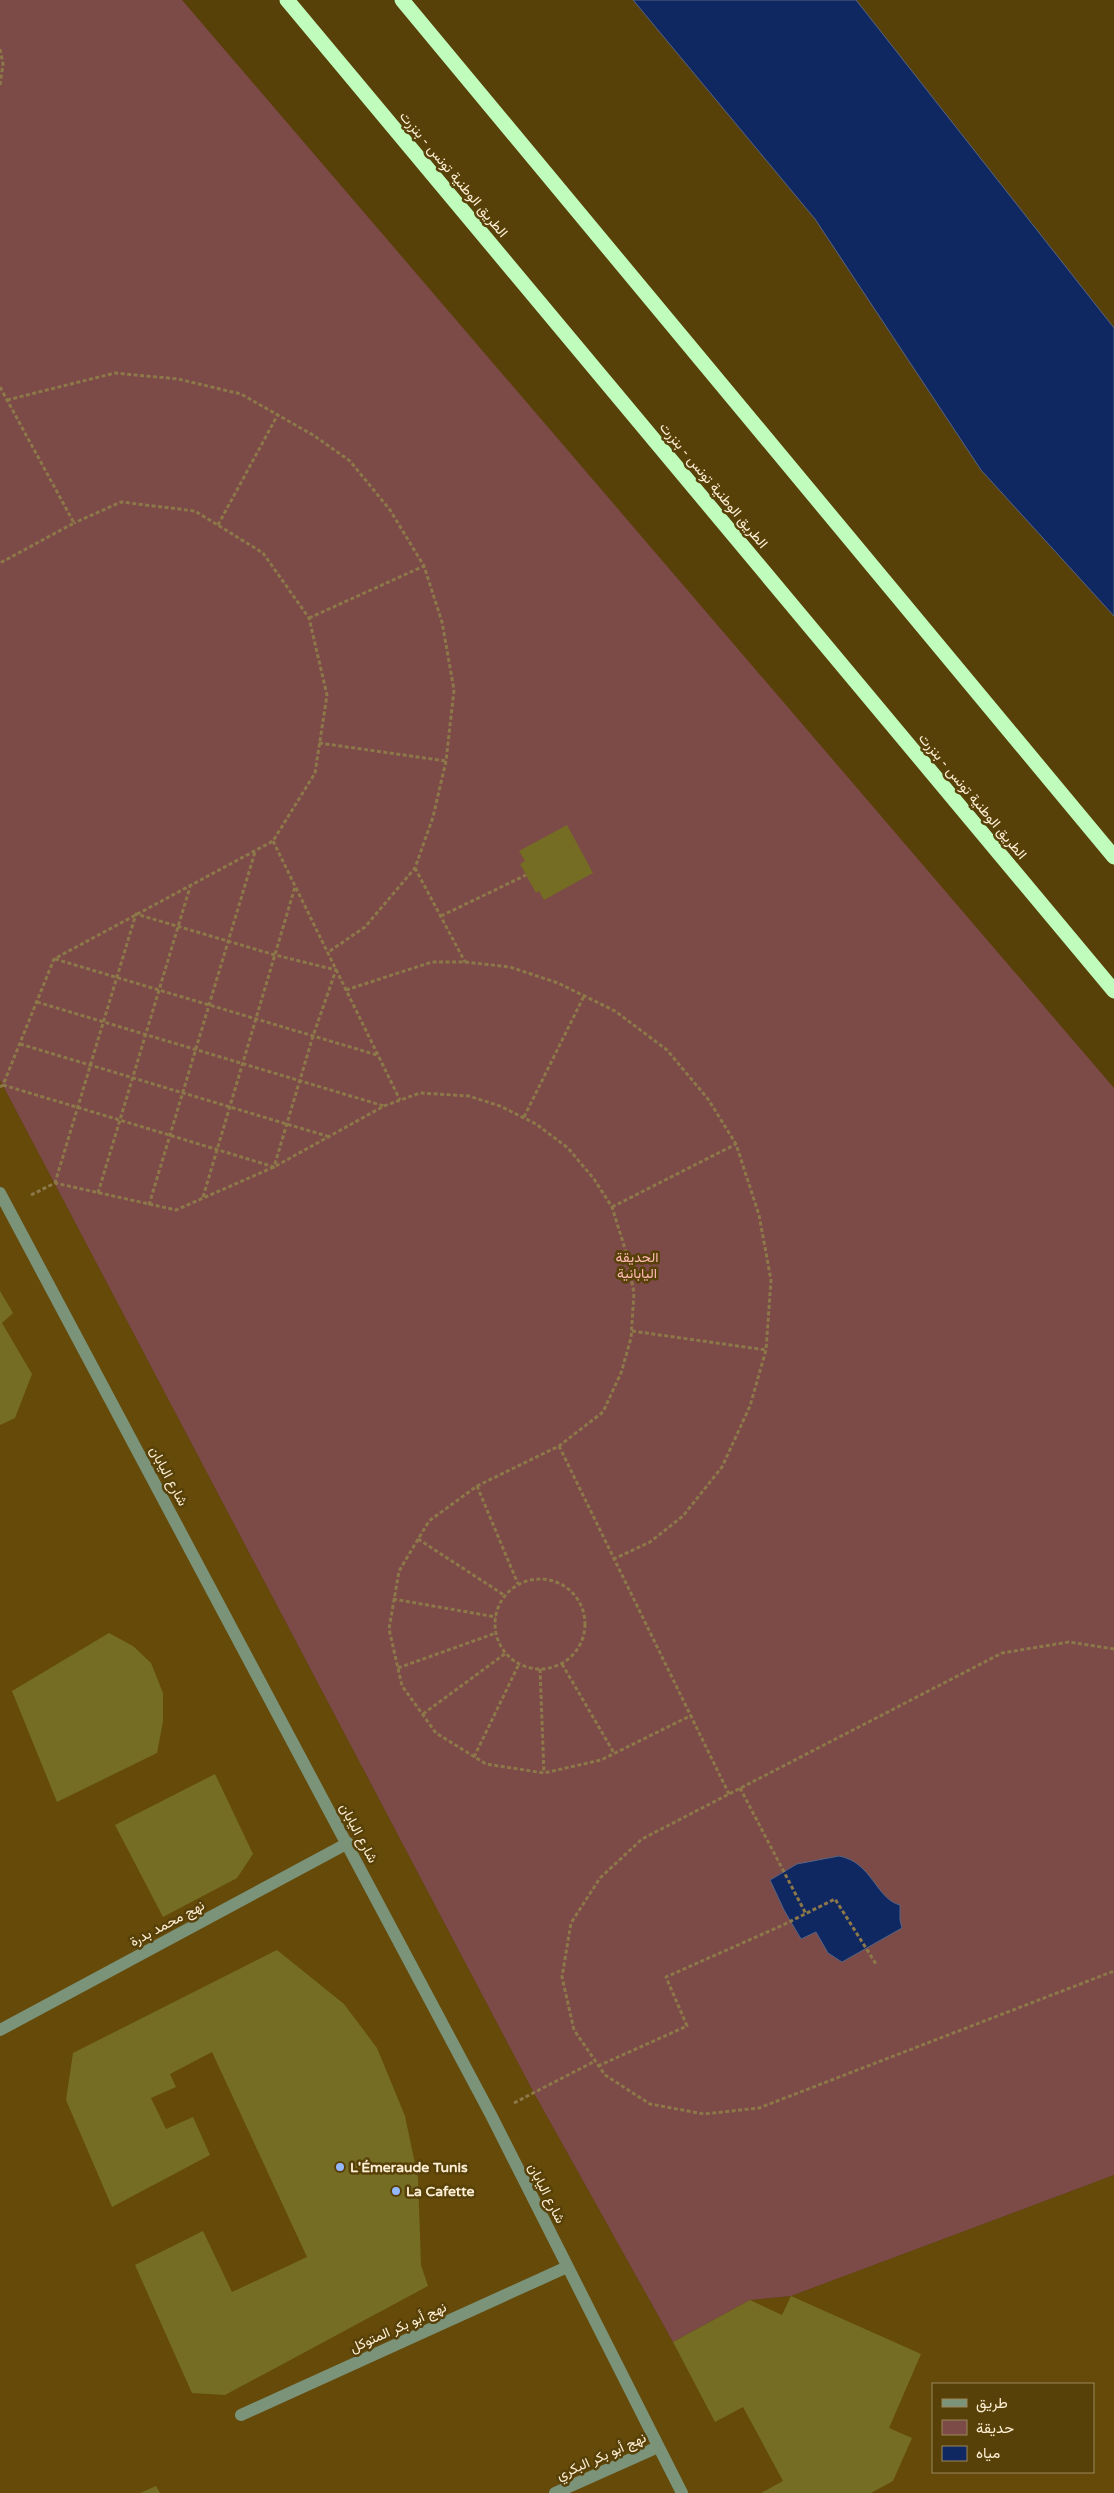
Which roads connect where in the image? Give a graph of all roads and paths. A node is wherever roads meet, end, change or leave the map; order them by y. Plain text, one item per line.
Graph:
1 (287, 0) edge
2 (402, 0) edge
3 (0, 49) edge
4 (0, 85) edge
5 (0, 386) edge
6 (7, 400) junction
7 (277, 416) junction
8 (74, 523) junction
9 (218, 525) junction
10 (0, 563) edge
11 (424, 566) junction
12 (309, 618) junction
13 (320, 743) junction
14 (446, 761) junction
15 (273, 841) junction
16 (255, 852) junction
17 (1114, 856) edge
18 (415, 868) junction
19 (526, 875) dead end
20 (190, 887) junction
21 (296, 887) junction
22 (136, 914) junction
23 (441, 916) junction
24 (178, 926) junction
25 (228, 941) junction
26 (328, 953) junction
27 (275, 955) junction
28 (54, 959) junction
29 (466, 962) junction
30 (336, 970) junction
31 (117, 978) junction
32 (159, 990) junction
33 (346, 990) junction
34 (1114, 991) edge
35 (584, 996) junction
36 (37, 1002) junction
37 (209, 1005) junction
38 (256, 1019) junction
39 (104, 1022) junction
40 (146, 1034) junction
41 (312, 1036) junction
42 (20, 1044) junction
43 (196, 1050) junction
44 (378, 1055) junction
45 (242, 1064) junction
46 (91, 1065) junction
47 (132, 1078) junction
48 (300, 1081) junction
49 (1, 1086) edge
50 (183, 1093) junction
51 (400, 1100) junction
52 (384, 1106) junction
53 (230, 1107) junction
54 (78, 1108) junction
55 (524, 1117) junction
56 (120, 1120) junction
57 (286, 1124) junction
58 (170, 1135) junction
59 (330, 1137) junction
60 (736, 1144) junction
61 (217, 1150) junction
62 (274, 1167) junction
63 (55, 1182) junction
64 (0, 1193) edge
65 (98, 1193) junction
66 (202, 1197) junction
67 (149, 1205) junction
68 (8, 1207) junction
69 (612, 1207) junction
70 (632, 1331) junction
71 (766, 1350) junction
72 (558, 1446) junction
73 (477, 1486) junction
74 (418, 1539) junction
75 (614, 1559) junction
76 (518, 1584) junction
77 (504, 1596) junction
78 (393, 1599) junction
79 (496, 1617) junction
80 (496, 1633) junction
81 (1114, 1649) edge
82 (506, 1653) junction
83 (519, 1664) junction
84 (562, 1664) junction
85 (398, 1668) junction
86 (540, 1669) junction
87 (423, 1714) junction
88 (692, 1715) junction
89 (614, 1753) junction
90 (474, 1756) junction
91 (544, 1773) junction
92 (740, 1788) junction
93 (729, 1794) junction
94 (348, 1843) junction
95 (806, 1914) junction
96 (876, 1964) dead end
97 (1114, 1971) edge
98 (0, 2030) edge
99 (595, 2061) junction
100 (598, 2066) junction
101 (491, 2115) junction
102 (567, 2267) junction
103 (241, 2415) dead end
104 (658, 2447) junction
105 (555, 2493) edge
106 (682, 2493) edge

1 - 34 highway, الطريق الوطنية تونس - بنزرت
2 - 17 highway
3 - 4 path
5 - 6 path
6 - 7 path
6 - 8 path
7 - 9 path
7 - 11 path
8 - 9 path
8 - 10 path
9 - 12 path
11 - 12 path
11 - 14 path
12 - 13 path
13 - 14 path
13 - 15 path
14 - 18 path
15 - 16 path
15 - 21 path
16 - 20 path
16 - 25 path
18 - 23 path
18 - 26 path
19 - 23 path
20 - 22 path
20 - 24 path
21 - 26 path
21 - 27 path
22 - 24 path
22 - 28 path
22 - 31 path
23 - 29 path
24 - 25 path
24 - 32 path
25 - 27 path
25 - 37 path
26 - 30 path
27 - 30 path
27 - 38 path
28 - 31 path
28 - 36 path
29 - 33 path
29 - 35 path
30 - 33 path
30 - 41 path
31 - 32 path
31 - 39 path
32 - 37 path
32 - 40 path
33 - 44 path
35 - 55 path
35 - 60 path
36 - 39 path
36 - 42 path
37 - 38 path
37 - 43 path
38 - 41 path
38 - 45 path
39 - 40 path
39 - 46 path
40 - 43 path
40 - 47 path
41 - 44 path
41 - 48 path
42 - 46 path
42 - 49 path
43 - 45 path
43 - 50 path
44 - 51 path
45 - 48 path
45 - 53 path
46 - 47 path
46 - 54 path
47 - 50 path
47 - 56 path
48 - 52 path
48 - 57 path
49 - 54 path
50 - 53 path
50 - 58 path
51 - 52 path
51 - 55 path
52 - 59 path
53 - 57 path
53 - 61 path
54 - 56 path
54 - 63 path
55 - 69 path
56 - 58 path
56 - 65 path
57 - 59 path
57 - 62 path
58 - 61 path
58 - 67 path
59 - 62 path
60 - 69 path
60 - 71 path
61 - 62 path
61 - 66 path
62 - 66 path
63 - 65 path
63 - 68 path
64 - 68 street, شارع اليابان
65 - 67 path
66 - 67 path
68 - 94 street, شارع اليابان
69 - 70 path
70 - 71 path
70 - 72 path
71 - 75 path
72 - 73 path
72 - 75 path
73 - 74 path
73 - 76 path
74 - 77 path
74 - 78 path
75 - 88 path
76 - 77 path
76 - 84 path
77 - 79 path
78 - 79 path
78 - 85 path
79 - 80 path
80 - 82 path
80 - 85 path
81 - 92 path
82 - 83 path
82 - 87 path
83 - 86 path
83 - 90 path
84 - 86 path
84 - 89 path
85 - 87 path
86 - 91 path
87 - 90 path
88 - 89 path
88 - 93 path
89 - 91 path
90 - 91 path
92 - 93 path
92 - 95 path
93 - 99 path
94 - 98 street, نهج محمد بدرة
94 - 101 street, شارع اليابان
95 - 96 path
95 - 100 path
97 - 100 path
99 - 100 path
99 - 101 path
101 - 102 street, شارع اليابان
102 - 103 street, نهج أبو بكر المتوكل
102 - 104 street, شارع اليابان
104 - 105 street, نهج أبو بكر البكري
104 - 106 street, شارع اليابان

